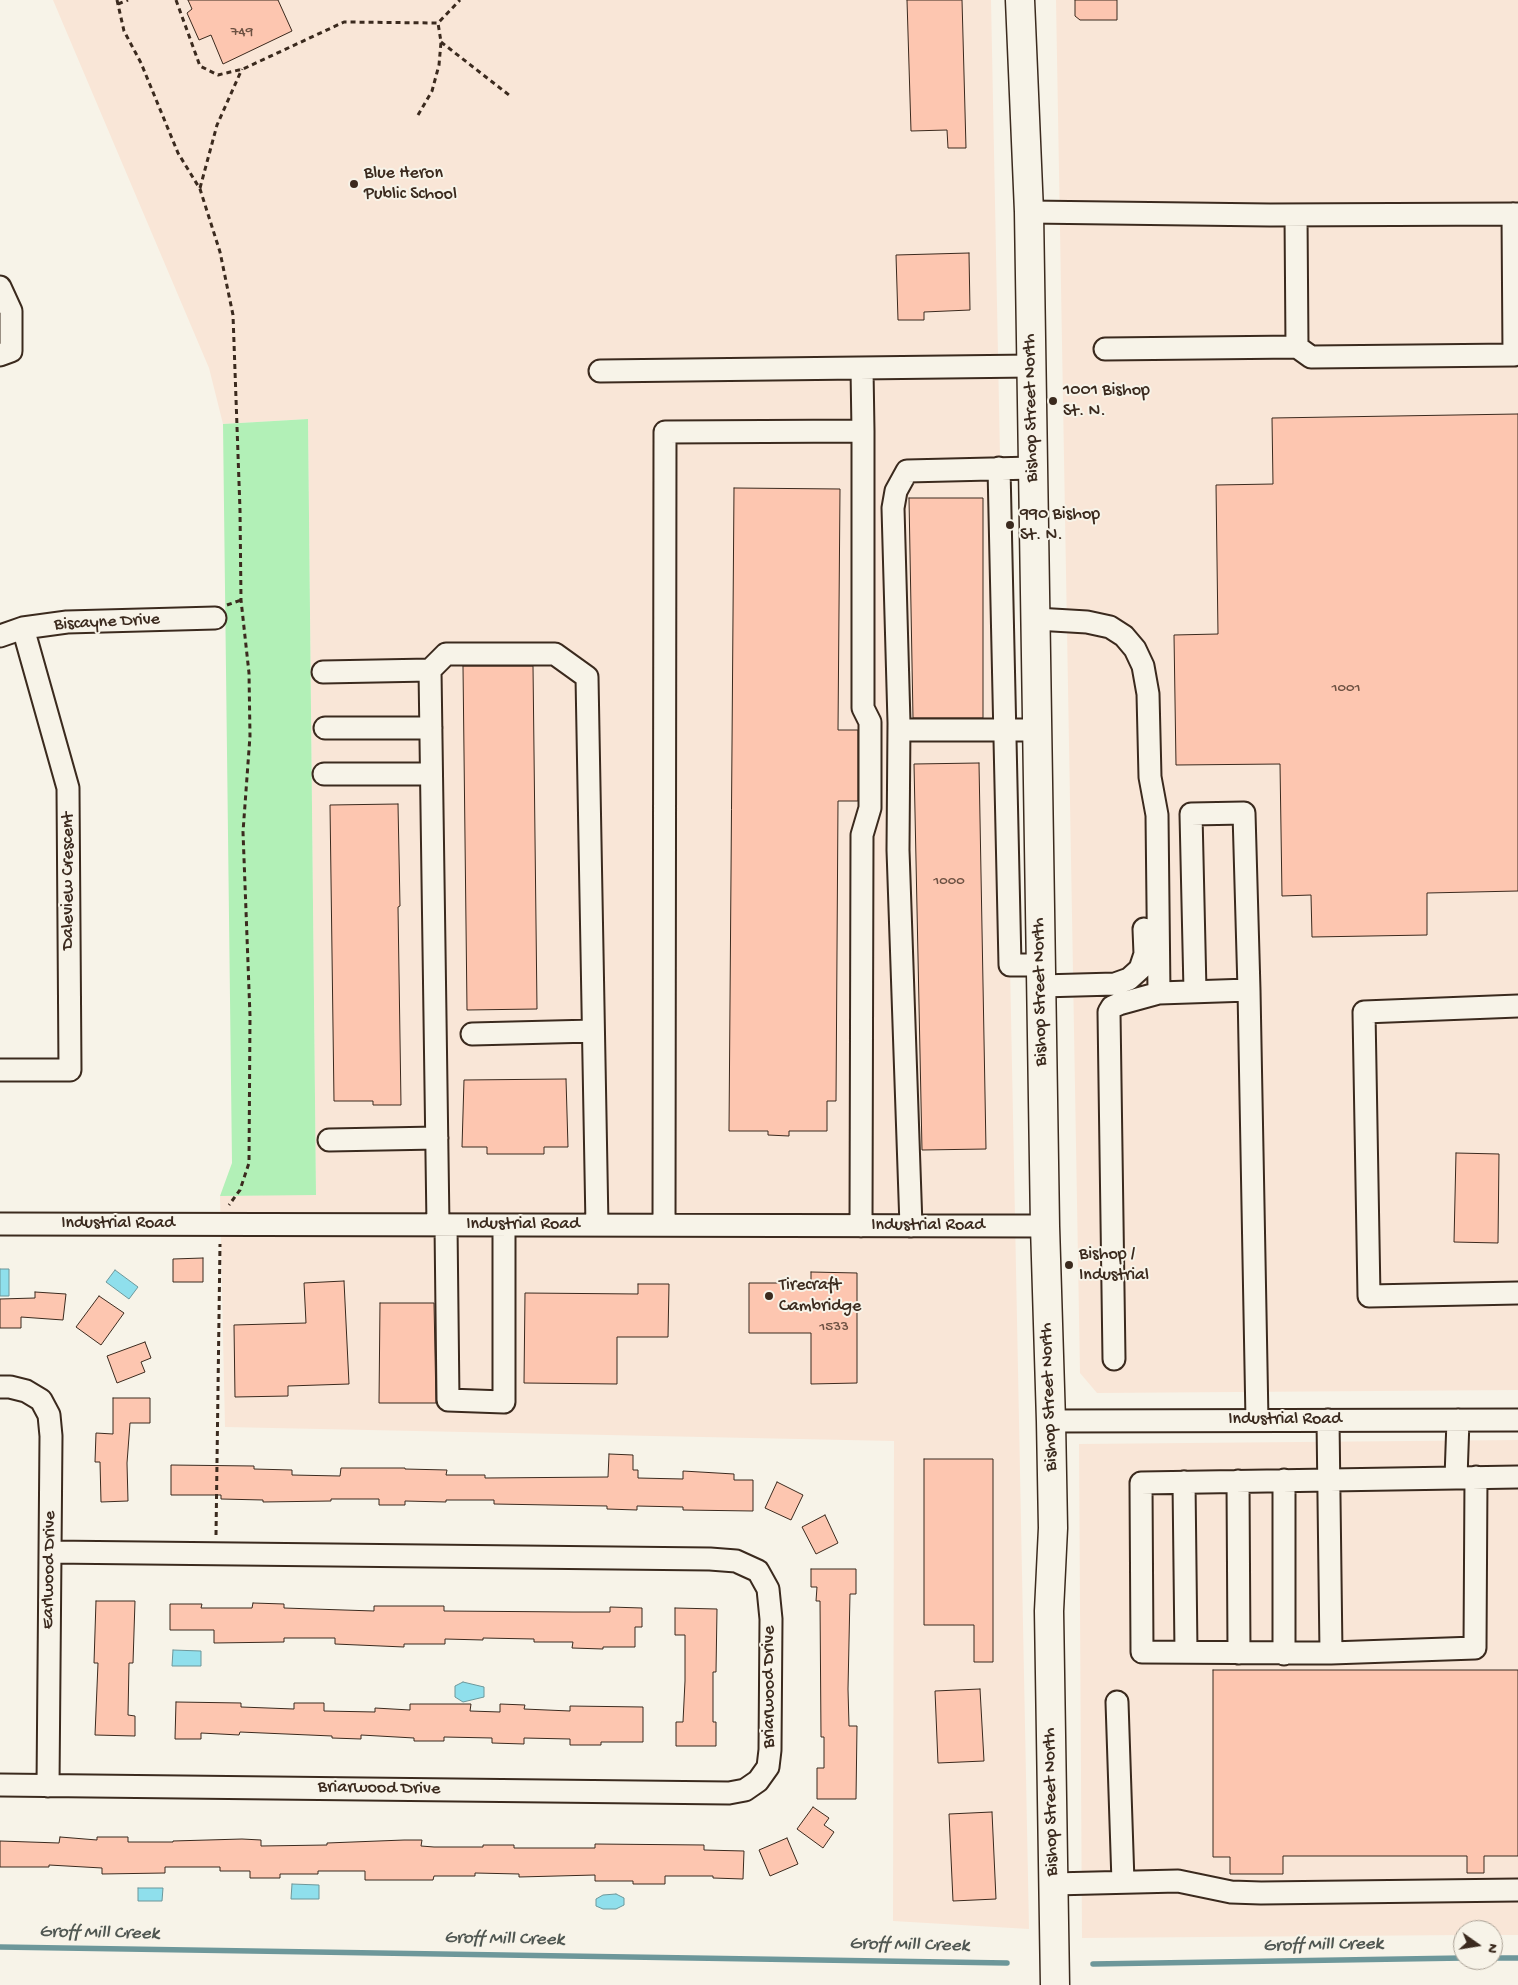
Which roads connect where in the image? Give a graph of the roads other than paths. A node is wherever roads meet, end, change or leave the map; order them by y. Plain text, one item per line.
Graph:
1 (1020, 0) edge
2 (1029, 212) junction
3 (1516, 214) edge
4 (1296, 215) junction
5 (0, 287) edge
6 (1297, 347) junction
7 (1105, 349) dead end
8 (0, 355) edge
9 (1032, 366) junction
10 (862, 369) junction
11 (600, 371) dead end
12 (863, 431) junction
13 (999, 468) junction
14 (1033, 468) junction
15 (215, 618) dead end
16 (1036, 619) junction
17 (22, 628) junction
18 (0, 636) edge
19 (430, 670) junction
20 (323, 672) dead end
21 (325, 728) dead end
22 (431, 728) junction
23 (899, 730) junction
24 (1005, 730) junction
25 (1037, 730) junction
26 (324, 774) dead end
27 (431, 774) junction
28 (1150, 777) junction
29 (1041, 976) junction
30 (1250, 990) junction
31 (1195, 991) junction
32 (1159, 993) junction
33 (1518, 1006) edge
34 (594, 1031) junction
35 (472, 1034) dead end
36 (0, 1070) edge
37 (437, 1138) junction
38 (329, 1140) dead end
39 (0, 1224) edge
40 (442, 1225) junction
41 (504, 1225) junction
42 (597, 1225) junction
43 (664, 1225) junction
44 (861, 1226) junction
45 (911, 1226) junction
46 (1045, 1226) junction
47 (1518, 1294) edge
48 (1114, 1359) dead end
49 (0, 1387) edge
50 (1257, 1420) junction
51 (1328, 1420) junction
52 (1458, 1420) junction
53 (1518, 1420) edge
54 (1051, 1421) junction
55 (1518, 1477) edge
56 (1466, 1478) junction
57 (1329, 1479) junction
58 (1284, 1480) junction
59 (1238, 1481) junction
60 (1184, 1482) junction
61 (50, 1552) junction
62 (1186, 1652) junction
63 (1238, 1653) junction
64 (1331, 1653) junction
65 (1284, 1654) junction
66 (1117, 1702) dead end
67 (0, 1785) edge
68 (48, 1786) junction
69 (1123, 1882) junction
70 (1053, 1884) junction
71 (1518, 1890) edge
72 (1055, 1985) edge

1 - 2 main road, Bishop Street North
2 - 4 street
2 - 9 main road, Bishop Street North
3 - 4 street
3 - 6 street
4 - 6 street
5 - 8 street
6 - 7 street
9 - 10 street
9 - 14 main road, Bishop Street North
10 - 11 street
10 - 12 street
12 - 43 street
12 - 44 street
13 - 14 street
13 - 23 street
13 - 24 street
14 - 16 main road, Bishop Street North
15 - 17 street, Biscayne Drive
16 - 25 main road, Bishop Street North
16 - 28 street
17 - 18 street, Biscayne Drive
17 - 36 street, Daleview Crescent
19 - 20 street
19 - 22 street
19 - 34 street
21 - 22 street
22 - 27 street
23 - 24 street
23 - 45 street
24 - 25 street
24 - 29 street
25 - 29 main road, Bishop Street North
26 - 27 street
27 - 37 street
28 - 29 street
28 - 32 street
29 - 46 main road, Bishop Street North
30 - 31 street
30 - 31 street
30 - 50 street
31 - 32 street
32 - 48 street
33 - 47 street
34 - 35 street
34 - 42 street
37 - 38 street
37 - 40 street
39 - 40 street, Industrial Road
40 - 41 street, Industrial Road
40 - 41 street
41 - 42 street, Industrial Road
42 - 43 street, Industrial Road
43 - 44 street, Industrial Road
44 - 45 street, Industrial Road
45 - 46 street, Industrial Road
46 - 54 main road, Bishop Street North
49 - 61 street, Earlwood Drive
50 - 51 street, Industrial Road
50 - 54 street, Industrial Road
51 - 52 street, Industrial Road
51 - 57 street
52 - 53 street, Industrial Road
52 - 56 street
54 - 70 main road, Bishop Street North
55 - 56 street
56 - 57 street
56 - 64 street
57 - 58 street
57 - 64 street
58 - 59 street
58 - 65 street
59 - 60 street
59 - 63 street
60 - 62 street
60 - 62 street
61 - 68 street, Earlwood Drive
61 - 68 street, Briarwood Drive
62 - 63 street
63 - 65 street
64 - 65 street
66 - 69 street
67 - 68 street, Briarwood Drive
69 - 70 street
69 - 71 street
70 - 72 main road, Bishop Street North

